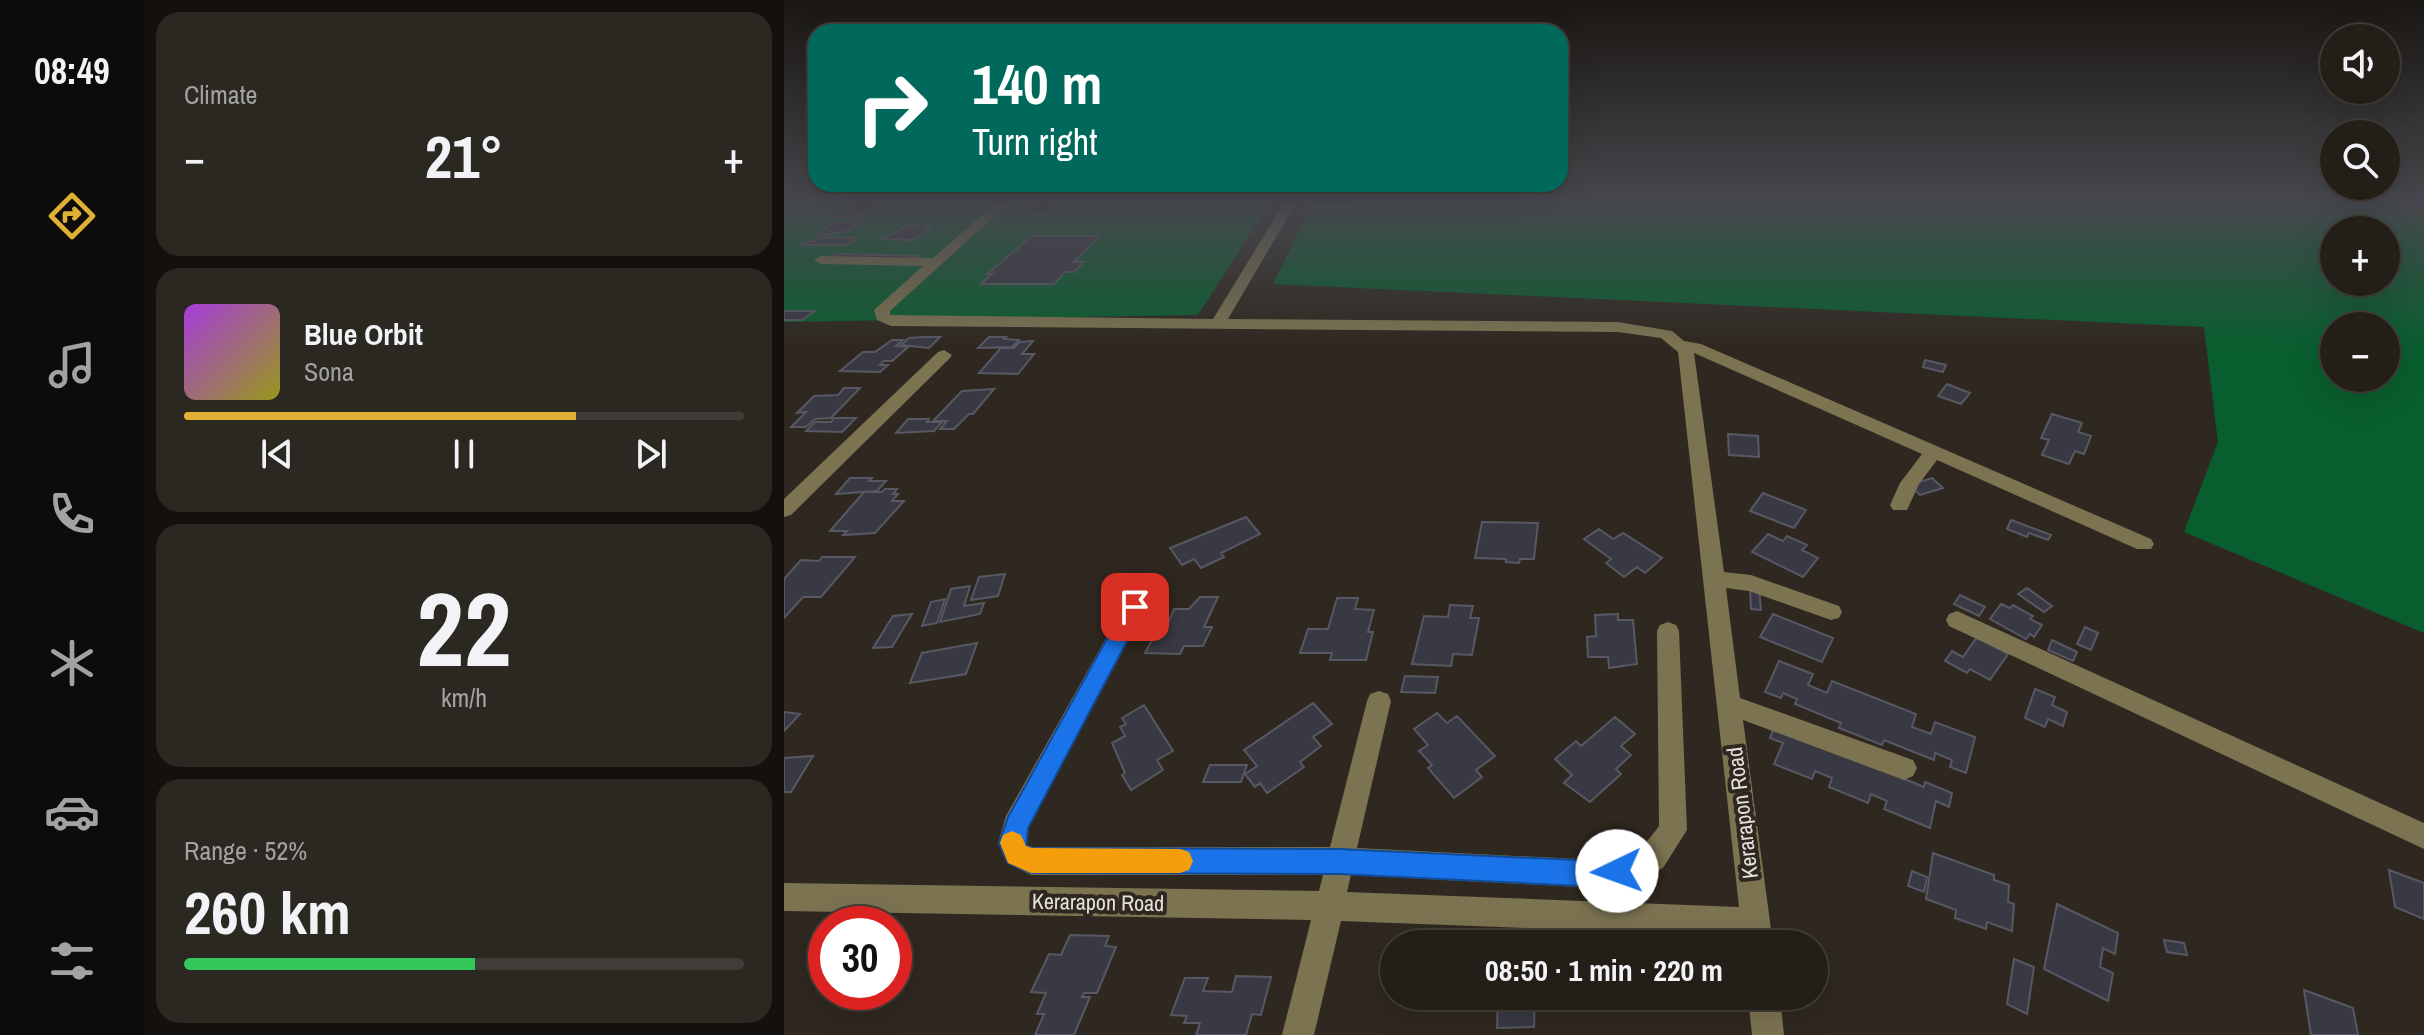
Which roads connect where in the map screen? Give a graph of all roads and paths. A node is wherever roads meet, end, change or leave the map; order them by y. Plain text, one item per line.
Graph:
1 (948, 251) edge
2 (1262, 251) edge
3 (821, 260) dead end
4 (936, 262) junction
5 (1218, 324) junction
6 (1682, 345) junction
7 (944, 355) dead end
8 (1933, 452) junction
9 (1900, 505) dead end
10 (784, 510) edge
11 (2144, 544) dead end
12 (1714, 579) junction
13 (1135, 607) dead end
14 (1831, 612) dead end
15 (1957, 620) dead end
16 (1668, 631) dead end
17 (1379, 701) dead end
18 (1729, 704) junction
19 (1904, 768) dead end
20 (2424, 836) edge
21 (1339, 861) junction
22 (784, 897) edge
23 (1328, 908) junction
24 (1706, 930) edge
25 (1757, 930) edge
26 (1765, 1010) edge
27 (1298, 1035) edge
28 (1768, 1035) edge

1 - 4 street
2 - 5 street
3 - 4 street
4 - 5 street
5 - 6 street
6 - 8 street
6 - 12 street, Kerarapon Road
7 - 10 street
8 - 9 street
8 - 11 street
12 - 14 street
12 - 18 street, Kerarapon Road
13 - 21 street
15 - 20 street
16 - 21 street
17 - 21 street
18 - 19 street
18 - 25 street, Kerarapon Road
21 - 23 street
22 - 23 street, Kerarapon Road
23 - 24 street, Kerarapon Road
23 - 27 street
26 - 28 street

